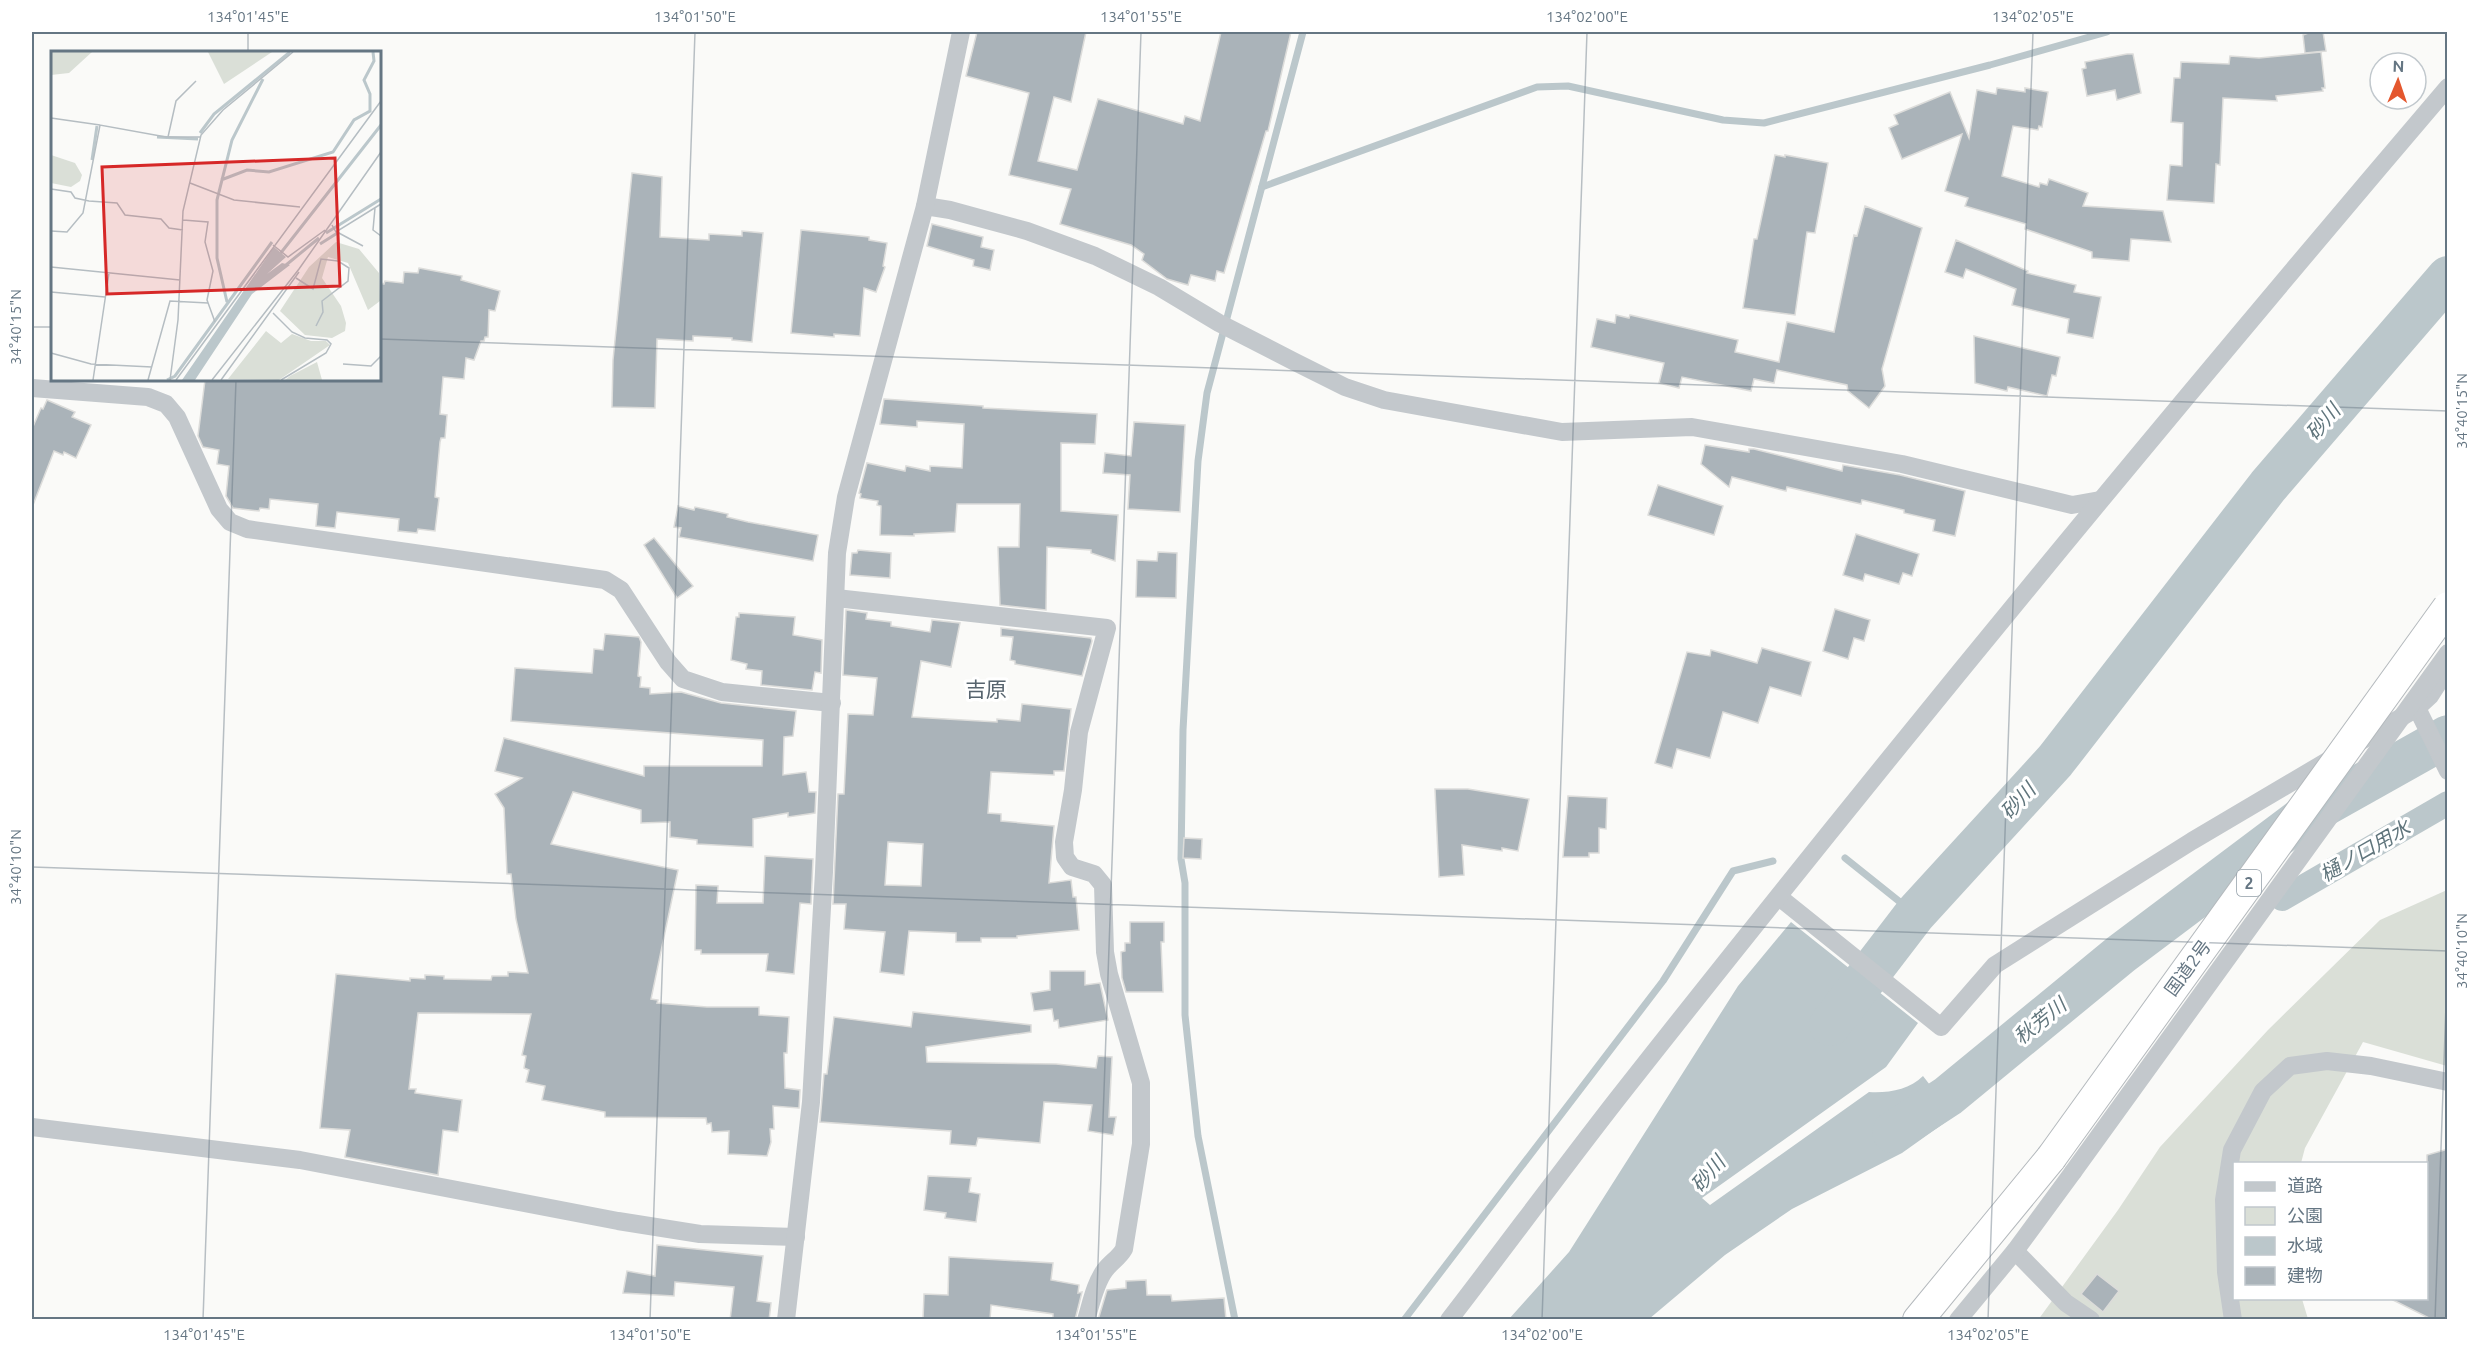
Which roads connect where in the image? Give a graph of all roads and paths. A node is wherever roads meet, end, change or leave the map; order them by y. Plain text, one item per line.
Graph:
1 (962, 32) edge
2 (2448, 87) edge
3 (925, 206) junction
4 (32, 388) edge
5 (2100, 501) junction
6 (836, 598) junction
7 (2448, 607) edge
8 (2448, 653) edge
9 (2448, 668) edge
10 (832, 704) junction
11 (2418, 710) junction
12 (2448, 771) edge
13 (1779, 897) junction
14 (2448, 1082) edge
15 (32, 1129) edge
16 (2062, 1165) junction
17 (796, 1237) junction
18 (2015, 1251) junction
19 (786, 1320) edge
20 (1086, 1320) edge
21 (1449, 1320) edge
22 (1917, 1320) edge
23 (1958, 1320) edge
24 (2091, 1320) edge
25 (2233, 1320) edge

1 - 3 street
2 - 5 street
3 - 5 street
3 - 6 street
4 - 10 street
5 - 13 street
6 - 10 street
6 - 20 street
7 - 16 highway, 国道2号 / 2, bridge
8 - 16 street, bridge
9 - 11 street
10 - 17 street
11 - 12 street
11 - 13 street
13 - 21 street
14 - 25 street
15 - 17 street
16 - 18 street
16 - 22 highway, 国道2号 / 2
17 - 19 street
18 - 23 street
18 - 24 street

